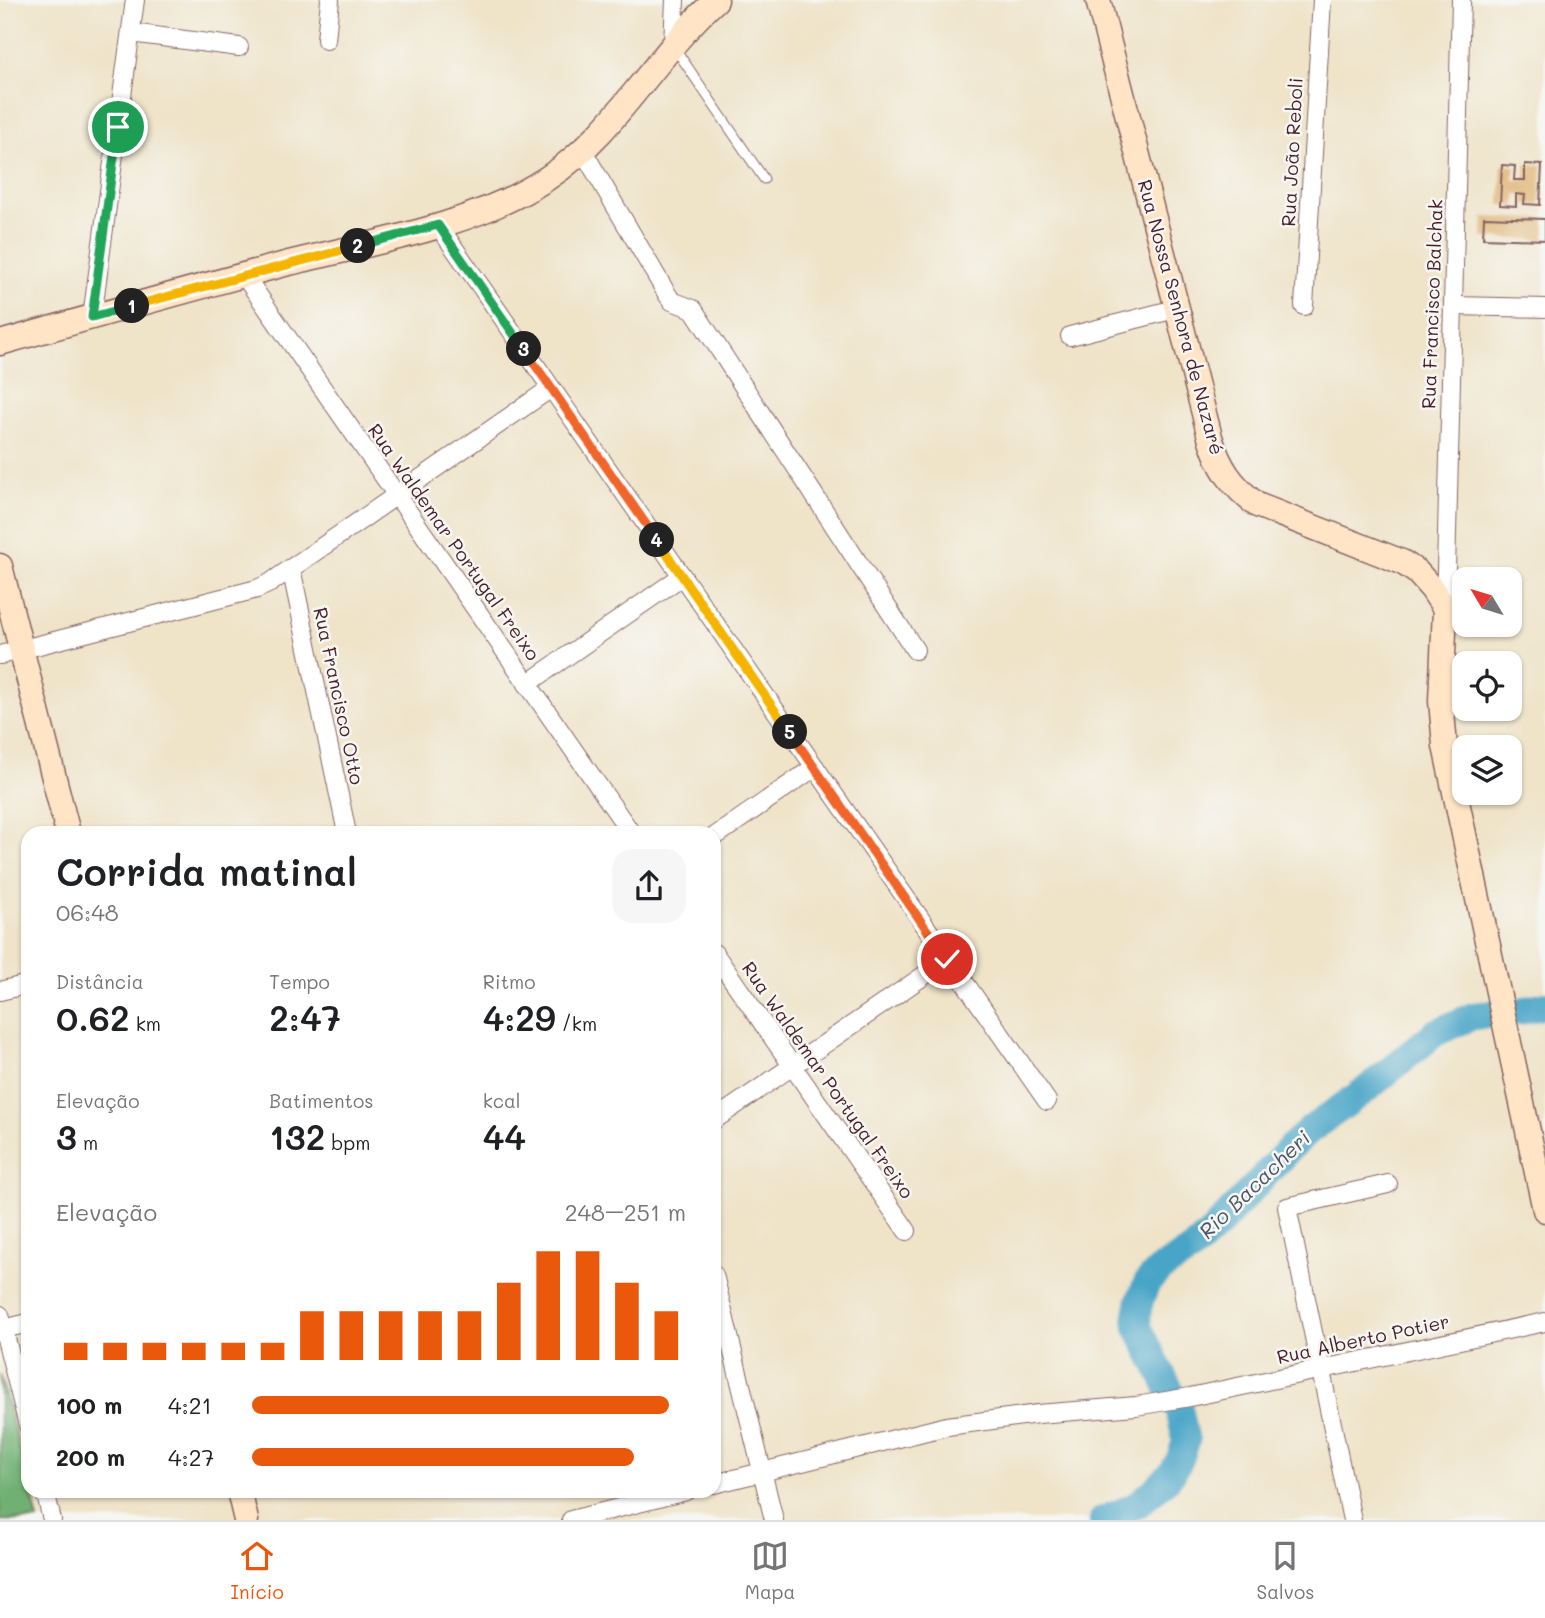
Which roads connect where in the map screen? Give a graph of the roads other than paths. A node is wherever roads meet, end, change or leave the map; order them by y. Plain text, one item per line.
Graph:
1 (135, 0) edge
2 (330, 0) edge
3 (675, 0) edge
4 (716, 0) edge
5 (1098, 0) edge
6 (1322, 0) edge
7 (1461, 0) edge
8 (131, 33) junction
9 (326, 40) dead end
10 (673, 45) junction
11 (239, 47) dead end
12 (583, 151) junction
13 (764, 179) dead end
14 (438, 225) junction
15 (244, 275) junction
16 (1304, 306) dead end
17 (1453, 306) junction
18 (1179, 308) junction
19 (1545, 308) edge
20 (92, 317) junction
21 (1070, 336) dead end
22 (0, 344) edge
23 (551, 388) junction
24 (396, 495) junction
25 (0, 566) edge
26 (291, 568) junction
27 (682, 576) junction
28 (1445, 609) junction
29 (915, 650) dead end
30 (10, 653) edge
31 (527, 684) junction
32 (815, 767) junction
33 (66, 826) edge
34 (345, 826) edge
35 (626, 826) edge
36 (721, 832) edge
37 (947, 959) junction
38 (721, 963) edge
39 (21, 986) edge
40 (0, 991) edge
41 (793, 1066) junction
42 (1047, 1101) dead end
43 (721, 1115) edge
44 (1388, 1184) dead end
45 (1545, 1210) edge
46 (907, 1231) dead end
47 (721, 1304) edge
48 (1545, 1322) edge
49 (21, 1324) edge
50 (1, 1325) edge
51 (1321, 1369) junction
52 (21, 1398) edge
53 (762, 1472) junction
54 (721, 1482) edge
55 (47, 1498) edge
56 (241, 1498) edge
57 (657, 1498) edge
58 (52, 1520) edge
59 (246, 1520) edge
60 (571, 1520) edge
61 (774, 1520) edge
62 (1352, 1520) edge

1 - 8 street
2 - 9 street
3 - 10 street
4 - 10 street
5 - 18 street, Rua Nossa Senhora de Nazaré
6 - 16 street, Rua João Reboli
7 - 17 street, Rua Francisco Balchak
8 - 11 street
8 - 20 street
10 - 12 street
10 - 13 lane
12 - 14 street
12 - 29 street
14 - 15 street
14 - 23 street
15 - 20 street
15 - 24 street, Rua Waldemar Portugal Freixo
17 - 19 street
17 - 28 street, Rua Francisco Balchak
18 - 21 street
18 - 28 street, Rua Nossa Senhora de Nazaré
20 - 22 street
23 - 24 street
23 - 27 street
24 - 26 street
24 - 31 street, Rua Waldemar Portugal Freixo
25 - 30 street
26 - 30 street
26 - 34 street, Rua Francisco Otto
27 - 31 street
27 - 32 street
28 - 45 street
30 - 33 street
31 - 35 street, Rua Waldemar Portugal Freixo
32 - 36 street
32 - 37 street
37 - 41 street
37 - 42 street
38 - 41 street, Rua Waldemar Portugal Freixo
39 - 40 street
41 - 43 street
41 - 46 street, Rua Waldemar Portugal Freixo
44 - 51 street
47 - 53 street
48 - 51 street, Rua Alberto Potier
49 - 50 street
50 - 52 street
51 - 53 street, Rua Alberto Potier
51 - 62 street
53 - 54 street, Rua Alberto Potier
53 - 61 street
55 - 58 street
56 - 59 street
57 - 60 street

